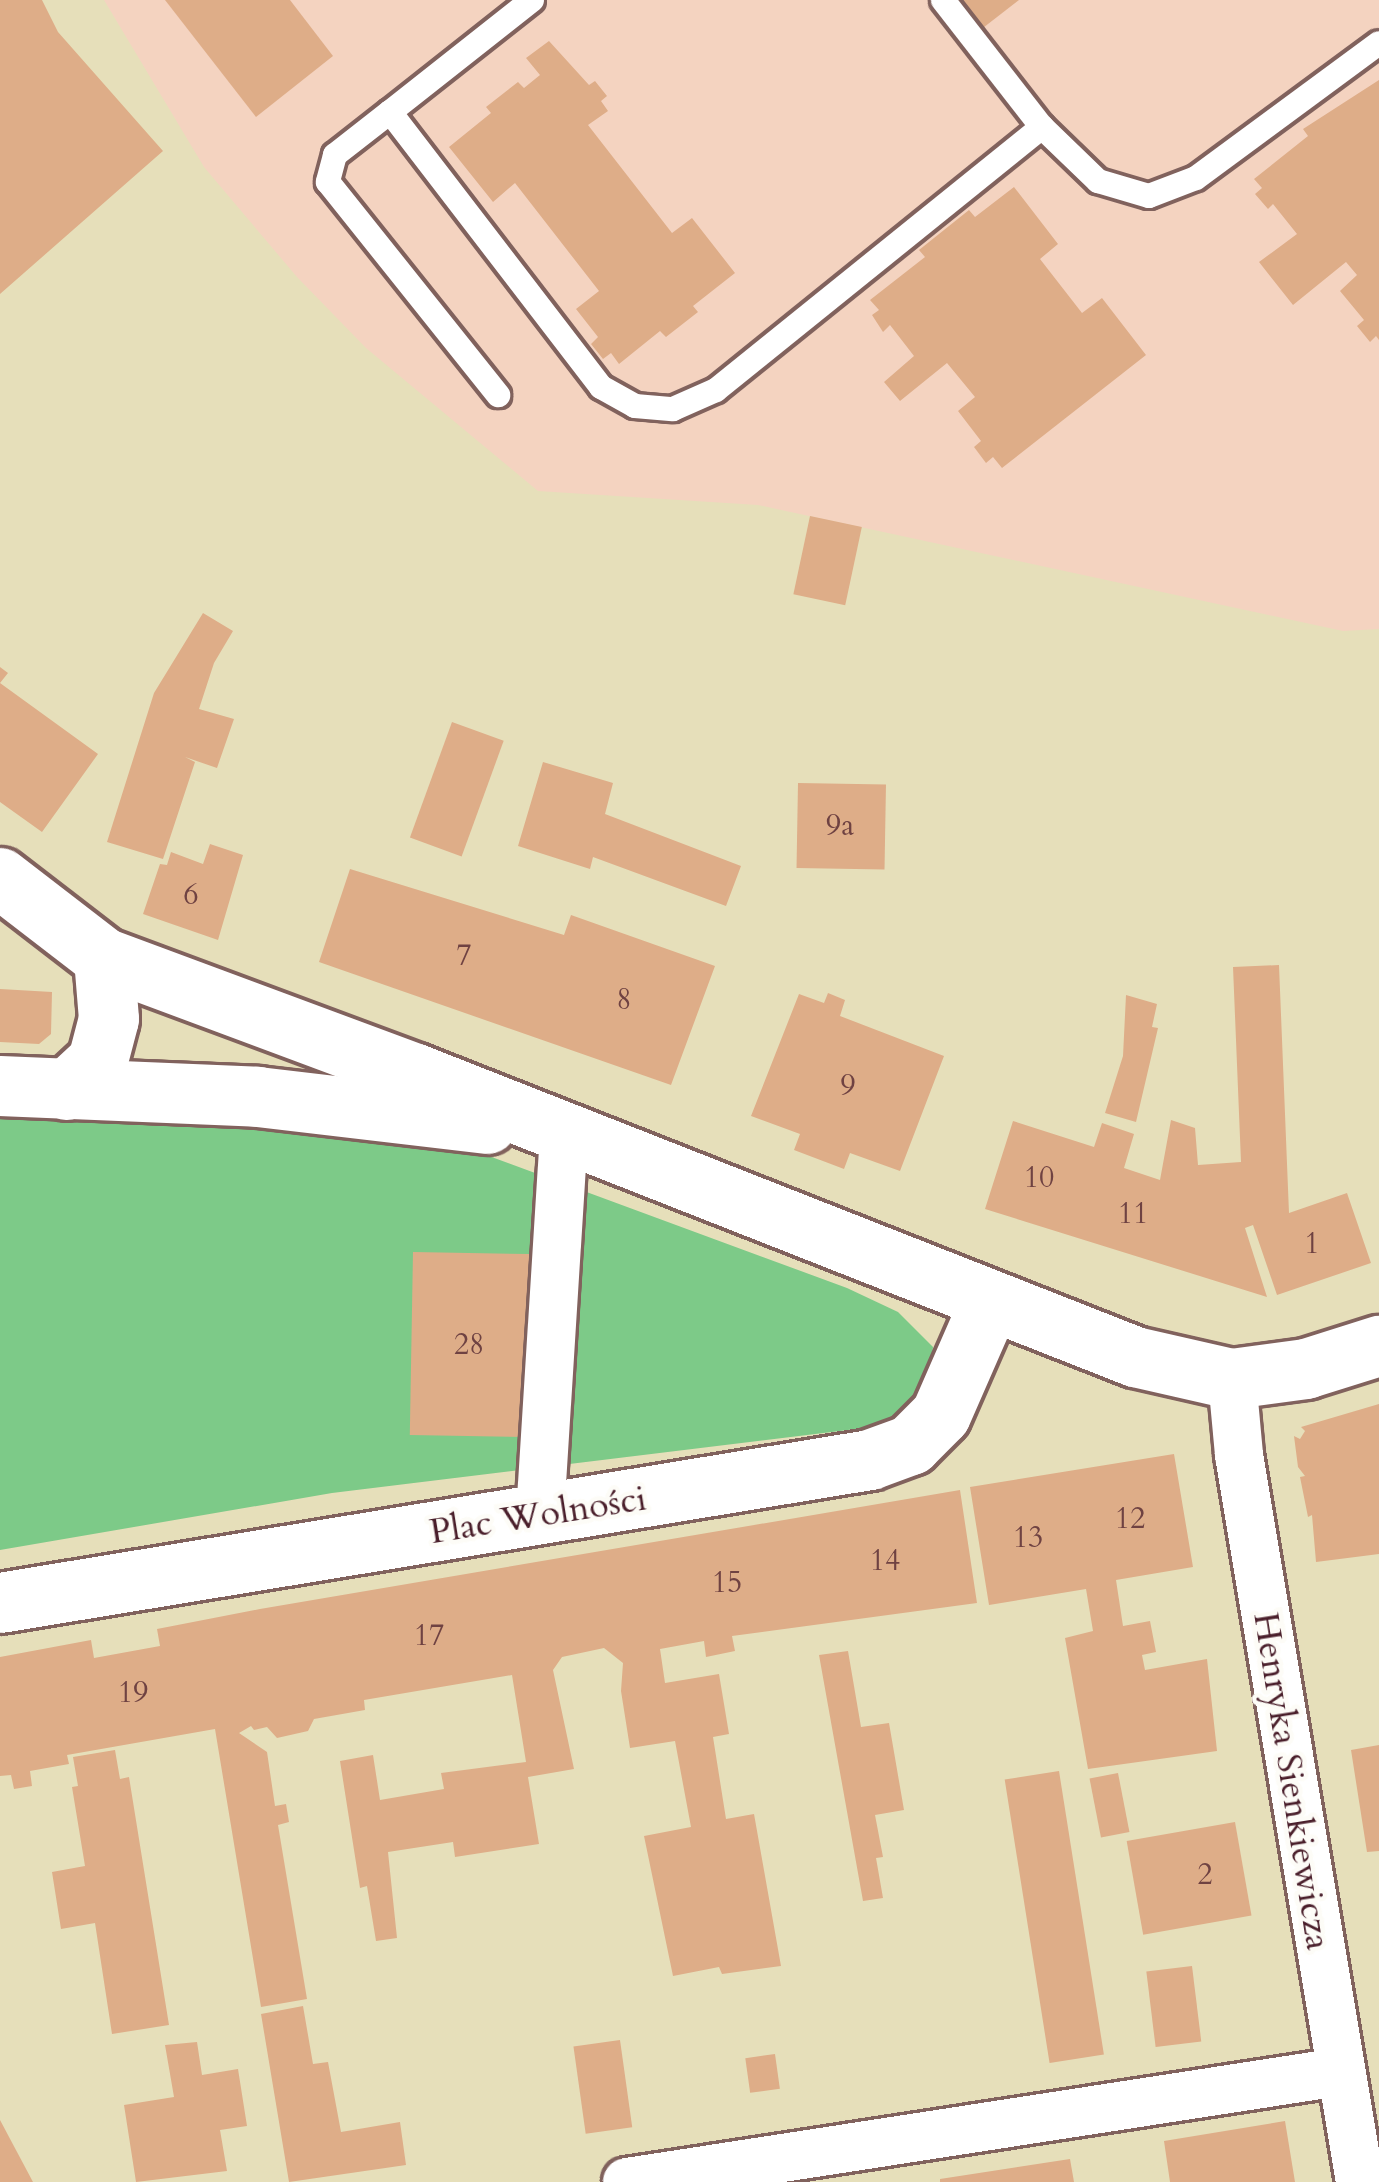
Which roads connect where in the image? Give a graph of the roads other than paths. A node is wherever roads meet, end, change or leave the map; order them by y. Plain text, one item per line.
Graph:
1 (532, 0) edge
2 (943, 0) edge
3 (1379, 43) edge
4 (390, 112) junction
5 (1042, 127) junction
6 (498, 395) dead end
7 (0, 878) edge
8 (104, 958) junction
9 (0, 1086) edge
10 (67, 1090) junction
11 (564, 1132) junction
12 (990, 1303) junction
13 (1379, 1346) edge
14 (1232, 1379) junction
15 (540, 1515) junction
16 (0, 1604) edge
17 (1339, 2072) junction
18 (627, 2182) edge
19 (1360, 2182) edge

1 - 4 lane
2 - 5 lane
3 - 5 lane
4 - 5 lane
4 - 6 lane
7 - 8 street
8 - 10 street
8 - 11 street
9 - 10 street
10 - 11 street
11 - 12 street
11 - 15 street
12 - 14 street
12 - 15 street, Plac Wolności
13 - 14 street
14 - 17 street, Henryka Sienkiewicza
15 - 16 street, Plac Wolności
17 - 18 street
17 - 19 street, Henryka Sienkiewicza

